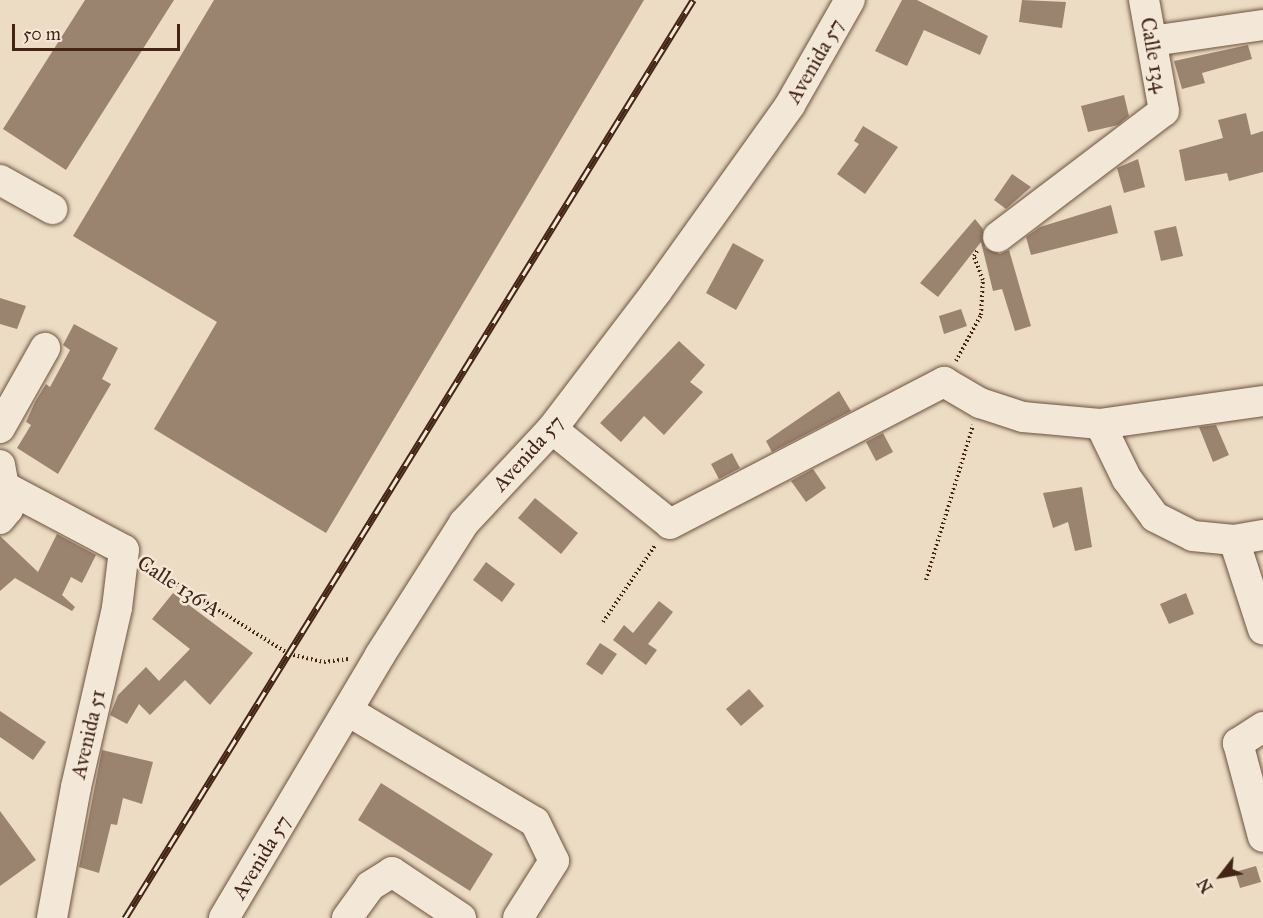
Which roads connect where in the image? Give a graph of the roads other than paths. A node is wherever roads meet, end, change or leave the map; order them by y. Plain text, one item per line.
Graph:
1 (850, 0) edge
2 (1144, 0) edge
3 (1263, 25) edge
4 (1152, 41) junction
5 (0, 180) edge
6 (52, 209) dead end
7 (998, 237) road end
8 (45, 348) dead end
9 (1263, 401) edge
10 (1100, 424) junction
11 (0, 428) edge
12 (552, 429) junction
13 (3, 476) edge
14 (0, 519) edge
15 (1263, 535) edge
16 (1234, 540) junction
17 (124, 550) joint
18 (1263, 629) edge
19 (348, 711) junction
20 (1263, 727) edge
21 (1263, 837) edge
22 (52, 918) edge
23 (225, 918) edge
24 (347, 918) edge
25 (461, 918) edge
26 (518, 918) edge

1 - 12 street, Avenida 57
2 - 4 street, Calle 134
3 - 4 street
4 - 7 street, Calle 134
5 - 6 street
8 - 11 street
9 - 10 street
10 - 12 street
10 - 16 street
12 - 19 street, Avenida 57
13 - 14 street
13 - 17 street, Calle 136 A
15 - 16 street
16 - 18 street
17 - 22 street, Avenida 51
19 - 23 street, Avenida 57
19 - 26 street
20 - 21 street
24 - 25 street

